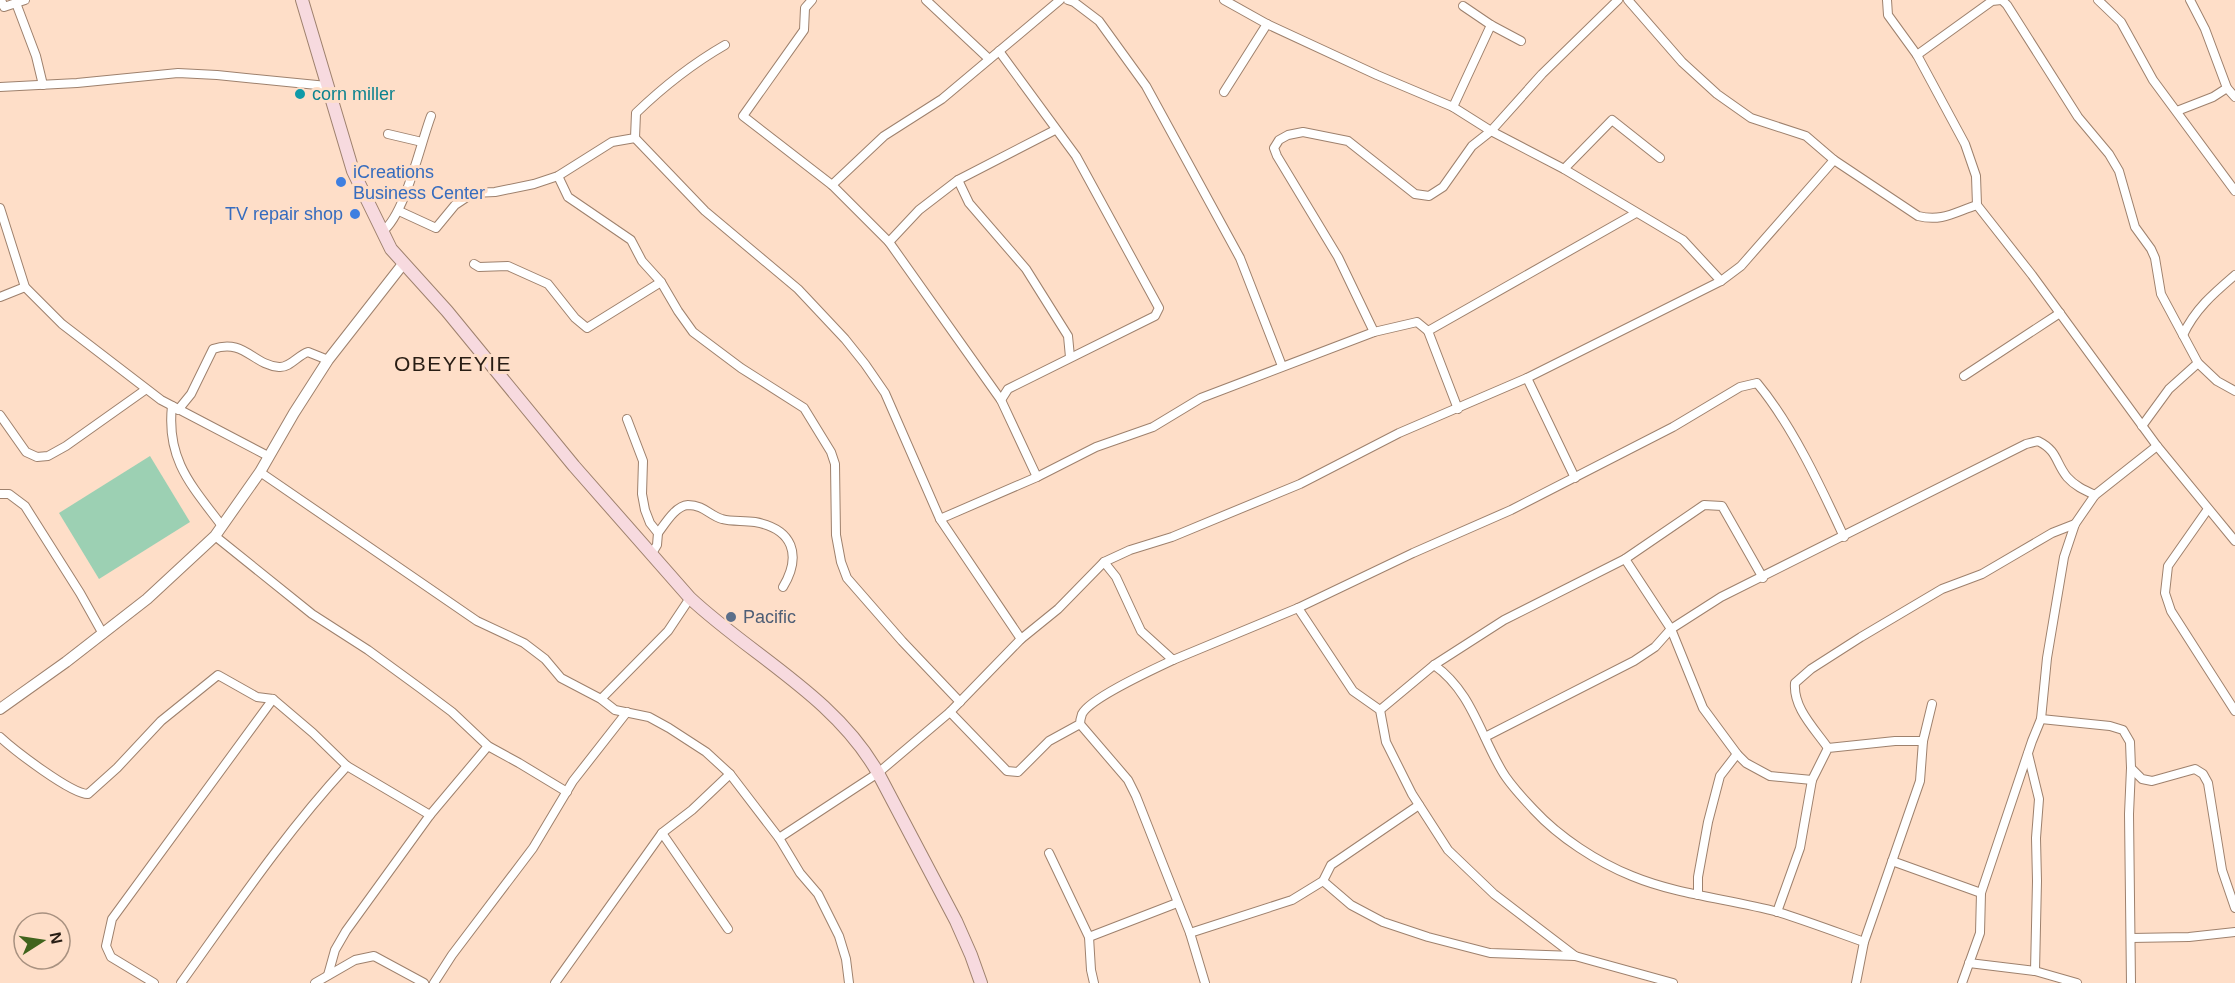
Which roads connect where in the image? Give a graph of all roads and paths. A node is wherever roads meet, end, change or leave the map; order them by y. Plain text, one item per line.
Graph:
1 (1, 0) edge
2 (25, 0) edge
3 (302, 0) edge
4 (812, 0) edge
5 (926, 0) edge
6 (1060, 0) edge
7 (1068, 0) edge
8 (1224, 0) edge
9 (1618, 0) edge
10 (1630, 0) edge
11 (1887, 0) edge
12 (2002, 0) edge
13 (2098, 0) edge
14 (2190, 0) edge
15 (16, 3) junction
16 (1463, 6) dead end
17 (1267, 24) junction
18 (1491, 25) junction
19 (1521, 41) dead end
20 (724, 45) dead end
21 (999, 51) junction
22 (1917, 55) junction
23 (989, 59) junction
24 (43, 85) junction
25 (327, 86) junction
26 (0, 87) edge
27 (2227, 88) junction
28 (1224, 92) dead end
29 (2235, 97) edge
30 (1453, 107) junction
31 (2177, 111) junction
32 (431, 116) dead end
33 (1055, 130) junction
34 (1491, 131) junction
35 (388, 134) dead end
36 (635, 138) junction
37 (422, 142) junction
38 (1660, 158) dead end
39 (1834, 160) junction
40 (1564, 169) junction
41 (558, 176) junction
42 (958, 180) junction
43 (832, 185) junction
44 (2235, 191) edge
45 (1977, 205) junction
46 (0, 208) edge
47 (399, 212) junction
48 (1636, 213) junction
49 (382, 232) junction
50 (889, 242) junction
51 (402, 264) junction
52 (474, 264) dead end
53 (2235, 275) edge
54 (1721, 281) junction
55 (661, 282) junction
56 (25, 287) junction
57 (0, 297) edge
58 (2060, 313) junction
59 (1428, 331) junction
60 (1374, 332) junction
61 (2183, 335) junction
62 (1070, 357) junction
63 (328, 360) junction
64 (2198, 363) junction
65 (1282, 366) junction
66 (1964, 376) dead end
67 (1527, 378) junction
68 (145, 390) junction
69 (2235, 391) edge
70 (1001, 400) junction
71 (175, 408) junction
72 (1458, 409) junction
73 (0, 415) edge
74 (627, 419) dead end
75 (2142, 426) junction
76 (2157, 446) junction
77 (268, 456) junction
78 (260, 472) junction
79 (1037, 477) junction
80 (1575, 478) junction
81 (0, 494) edge
82 (2095, 495) junction
83 (2208, 509) junction
84 (940, 519) junction
85 (2075, 524) junction
86 (222, 526) junction
87 (658, 533) junction
88 (215, 536) junction
89 (1844, 537) junction
90 (2235, 541) edge
91 (651, 555) junction
92 (1625, 559) junction
93 (1104, 562) junction
94 (1763, 578) junction
95 (783, 587) dead end
96 (690, 598) junction
97 (1298, 608) junction
98 (1671, 629) junction
99 (103, 634) junction
100 (1021, 639) junction
101 (1173, 660) junction
102 (1434, 665) junction
103 (273, 699) junction
104 (601, 699) junction
105 (960, 702) junction
106 (1932, 704) dead end
107 (0, 709) edge
108 (1380, 710) junction
109 (2235, 711) edge
110 (627, 712) junction
111 (950, 712) junction
112 (2041, 719) junction
113 (1080, 724) junction
114 (0, 736) edge
115 (1485, 737) junction
116 (1923, 741) junction
117 (488, 746) junction
118 (1828, 748) junction
119 (2028, 753) junction
120 (1737, 754) junction
121 (347, 766) junction
122 (2131, 768) junction
123 (878, 773) junction
124 (730, 774) junction
125 (1812, 780) junction
126 (567, 792) junction
127 (1419, 805) junction
128 (430, 815) junction
129 (662, 832) junction
130 (779, 838) junction
131 (1049, 853) dead end
132 (1892, 861) junction
133 (1323, 881) junction
134 (1982, 893) junction
135 (1698, 895) junction
136 (2234, 902) edge
137 (1177, 903) junction
138 (1777, 912) junction
139 (728, 928) dead end
140 (2235, 932) edge
141 (1190, 933) junction
142 (1089, 937) junction
143 (2131, 938) junction
144 (1864, 942) junction
145 (1575, 956) junction
146 (1969, 963) junction
147 (2034, 971) junction
148 (328, 975) junction
149 (154, 983) edge
150 (182, 983) edge
151 (315, 983) edge
152 (424, 983) edge
153 (434, 983) edge
154 (555, 983) edge
155 (849, 983) edge
156 (981, 983) edge
157 (1094, 983) edge
158 (1205, 983) edge
159 (1673, 983) edge
160 (1856, 983) edge
161 (1962, 983) edge
162 (2077, 983) edge
163 (2132, 983) edge

1 - 15 street
2 - 15 street
3 - 25 main road
4 - 43 street
5 - 23 street
6 - 21 street
7 - 65 street
8 - 17 street
9 - 34 street
10 - 39 street
11 - 22 street
12 - 22 street
12 - 61 street
13 - 31 street
14 - 27 street
15 - 24 street
16 - 18 street
17 - 28 street
17 - 30 street
18 - 19 street
18 - 30 street
20 - 36 street
21 - 23 street
21 - 33 street
22 - 45 street
23 - 43 street
24 - 25 street
24 - 26 street
25 - 49 main road
27 - 29 street
27 - 31 street
30 - 34 street
31 - 44 street
32 - 37 street
33 - 42 street
33 - 62 street
34 - 40 street
34 - 60 street
35 - 37 street
36 - 41 street
36 - 84 street
37 - 47 street
38 - 40 street
39 - 45 street
39 - 54 street
40 - 48 street
41 - 47 street
41 - 55 street
42 - 50 street
42 - 62 street
43 - 50 street
45 - 58 street
46 - 56 street
47 - 49 street
48 - 54 street
48 - 59 street
49 - 51 main road
50 - 70 street
51 - 63 street
51 - 91 main road
52 - 55 street
53 - 61 street
54 - 67 street
55 - 105 street
56 - 57 street
56 - 68 street
58 - 66 street
58 - 75 street
59 - 60 street
59 - 72 street
60 - 65 street
61 - 64 street
62 - 70 street
63 - 71 street
63 - 77 street
64 - 69 street
64 - 75 street
65 - 79 street
67 - 72 street
67 - 80 street
68 - 71 street
68 - 73 street
70 - 79 street
71 - 77 street
71 - 86 street
72 - 93 street
74 - 87 street
75 - 76 street
76 - 82 street
76 - 83 street
77 - 78 street
78 - 86 street
78 - 104 street
79 - 84 street
80 - 89 street
80 - 97 street
81 - 99 street
82 - 85 street
82 - 89 street
83 - 90 street
83 - 109 street
84 - 100 street
85 - 112 street
85 - 118 street
86 - 88 street
87 - 91 street
87 - 95 street
88 - 99 street
88 - 117 street
89 - 94 street
91 - 96 main road
92 - 94 street
92 - 98 street
92 - 102 street
93 - 100 street
93 - 101 street
94 - 98 street
96 - 104 street
96 - 123 main road
97 - 101 street
97 - 108 street
98 - 115 street
98 - 120 street
99 - 107 street
100 - 105 street
101 - 113 street
102 - 108 street
102 - 115 street
103 - 114 street
103 - 121 street
103 - 149 street
104 - 110 street
105 - 111 street
106 - 116 street
108 - 127 street
110 - 124 street
110 - 126 street
111 - 113 street
111 - 123 street
112 - 119 street
112 - 122 street
113 - 137 street
115 - 135 street
116 - 118 street
116 - 132 street
117 - 126 street
117 - 128 street
118 - 125 street
119 - 134 street
119 - 147 street
120 - 125 street
120 - 135 street
121 - 128 street
121 - 150 street
122 - 136 street
122 - 143 street
123 - 130 street
123 - 156 main road
124 - 129 street
124 - 130 street
125 - 138 street
126 - 153 street
127 - 133 street
127 - 145 street
128 - 148 street
129 - 139 street
129 - 154 street
130 - 155 street
131 - 142 street
132 - 134 street
132 - 144 street
133 - 141 street
133 - 145 street
134 - 146 street
135 - 138 street
137 - 141 street
137 - 142 street
138 - 144 street
140 - 143 street
141 - 158 street
142 - 157 street
143 - 163 street
144 - 160 street
145 - 159 street
146 - 147 street
146 - 161 street
147 - 162 street
148 - 151 street
148 - 152 street

